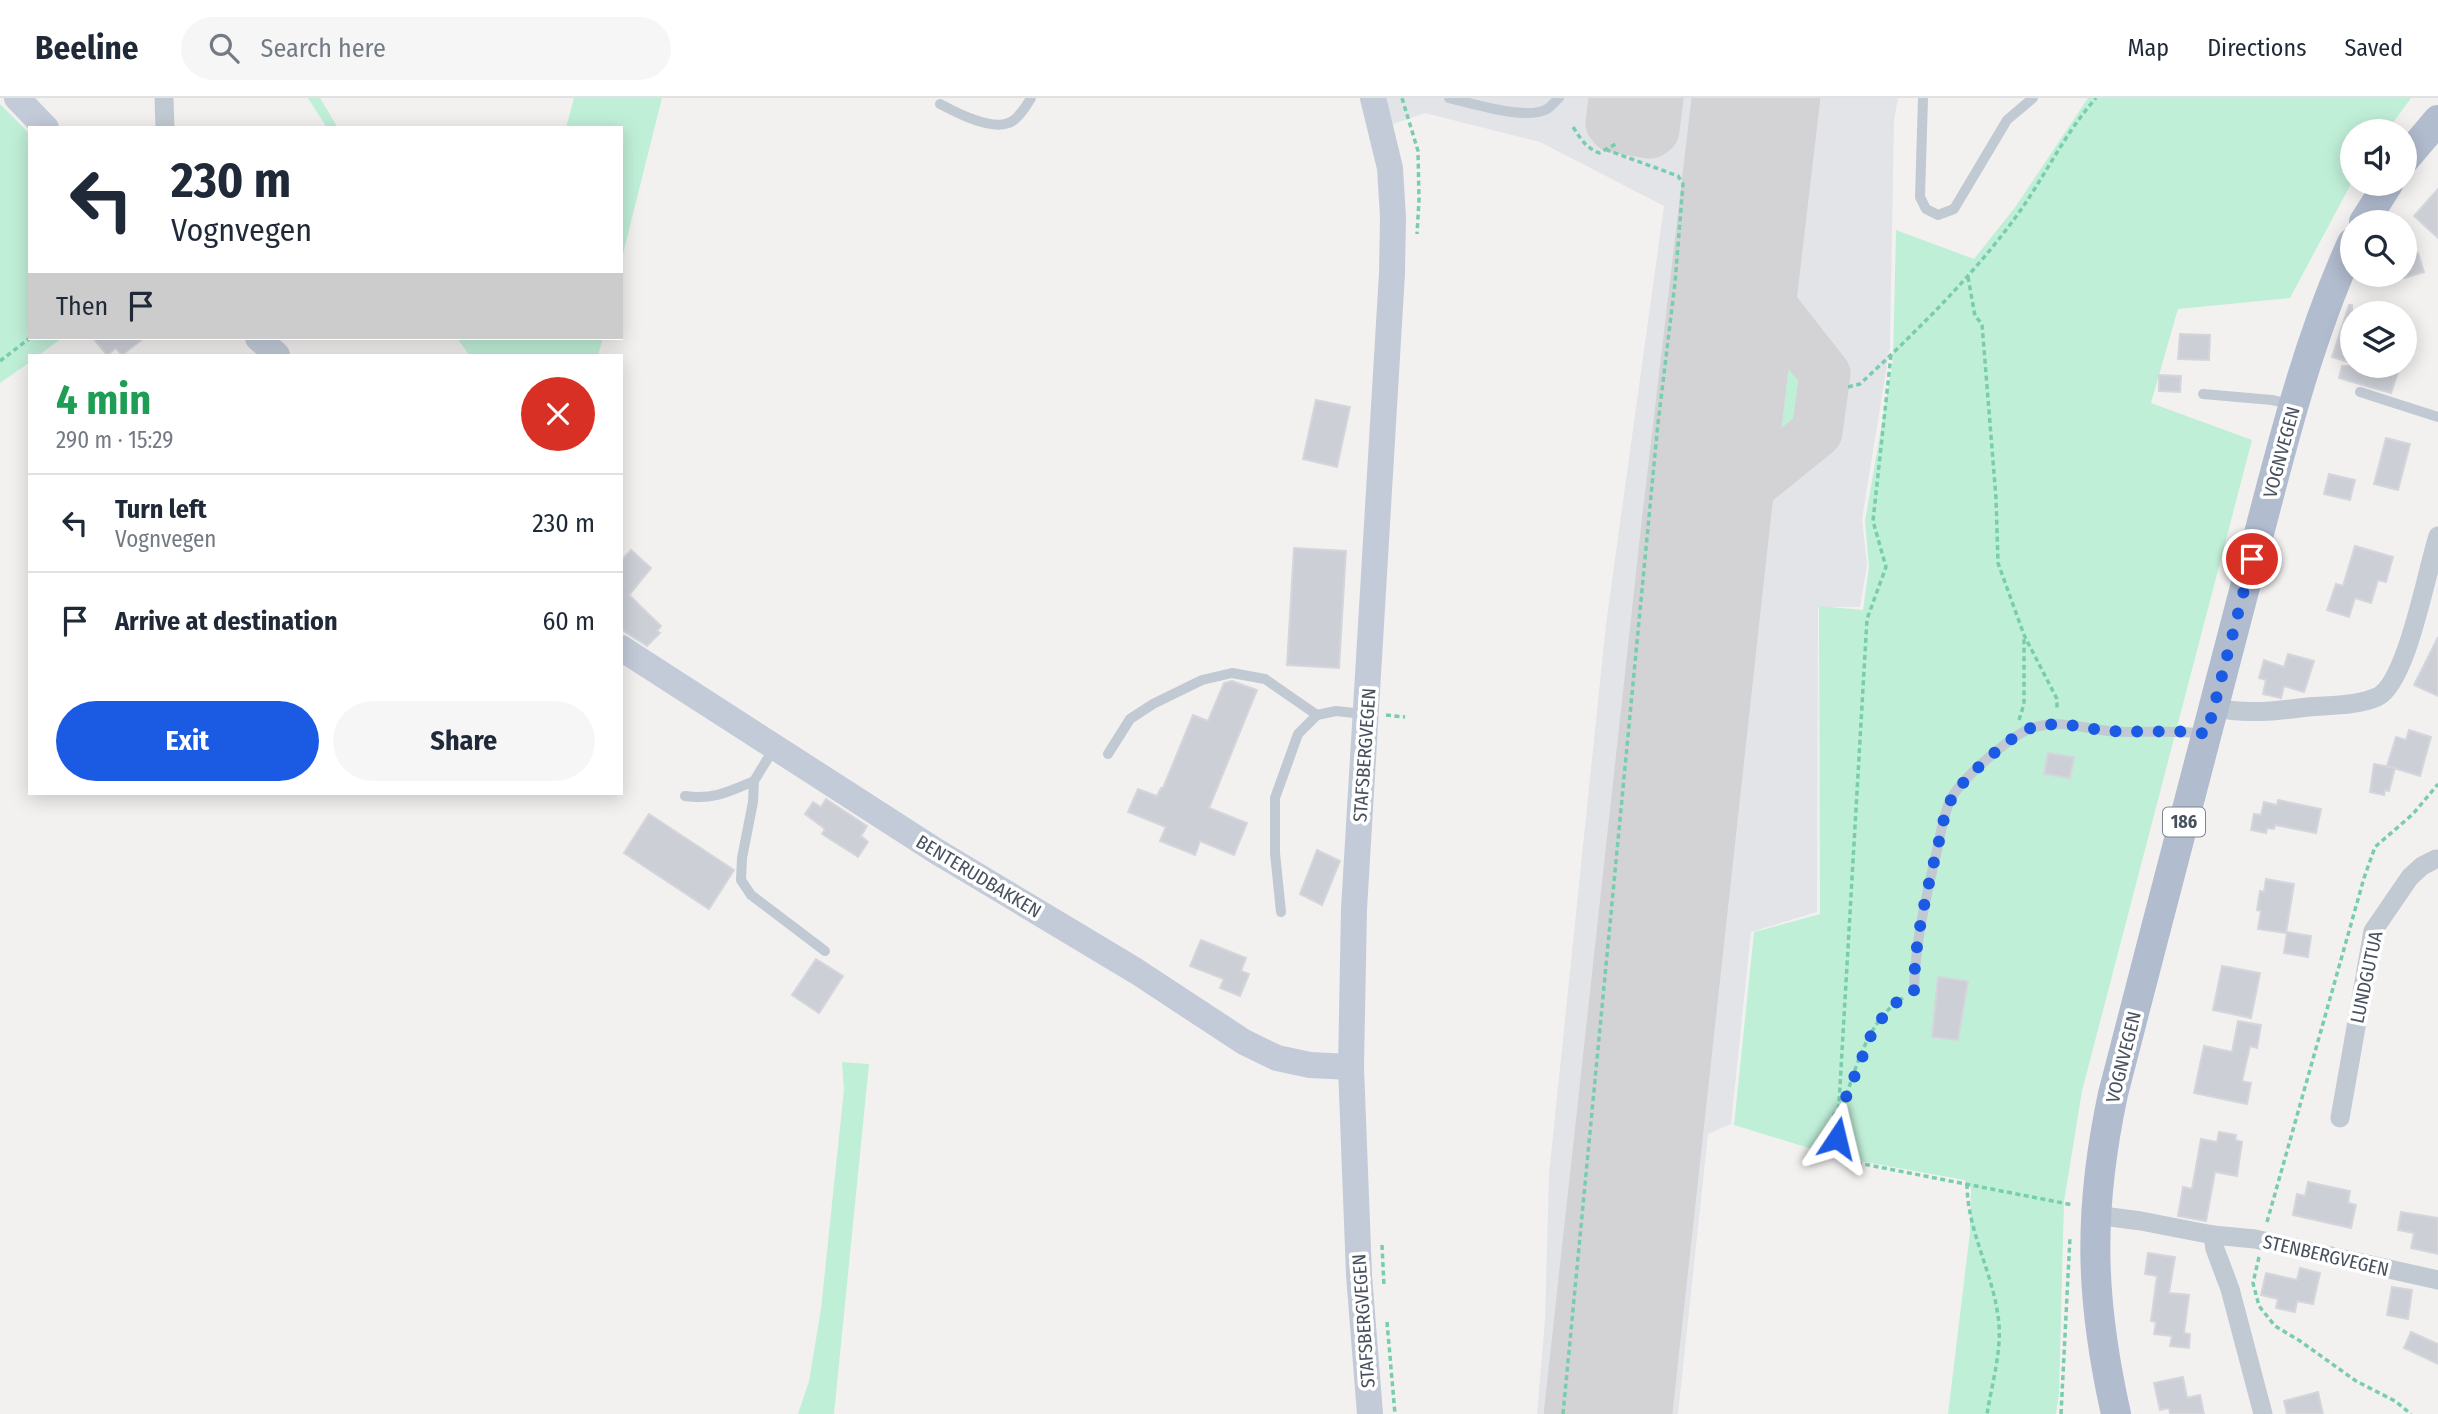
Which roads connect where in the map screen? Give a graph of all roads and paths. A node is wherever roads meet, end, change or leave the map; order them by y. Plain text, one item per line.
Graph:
1 (17, 98) edge
2 (164, 98) edge
3 (1031, 98) edge
4 (1373, 98) edge
5 (1402, 98) edge
6 (1450, 98) edge
7 (1559, 98) edge
8 (1923, 98) edge
9 (2033, 98) edge
10 (2096, 98) edge
11 (940, 104) dead end
12 (2438, 120) edge
13 (44, 126) edge
14 (165, 126) edge
15 (1573, 127) dead end
16 (1616, 144) dead end
17 (2417, 145) edge
18 (1606, 150) junction
19 (1417, 236) dead end
20 (2340, 271) edge
21 (1968, 277) junction
22 (28, 340) edge
23 (260, 340) edge
24 (276, 354) edge
25 (1891, 355) junction
26 (0, 361) edge
27 (1848, 387) dead end
28 (2360, 392) dead end
29 (2203, 394) dead end
30 (2294, 405) junction
31 (2438, 416) edge
32 (2438, 536) edge
33 (2024, 635) junction
34 (623, 649) edge
35 (1367, 714) junction
36 (1317, 715) junction
37 (2210, 720) junction
38 (2056, 723) junction
39 (2018, 733) junction
40 (776, 747) junction
41 (1108, 754) dead end
42 (754, 781) junction
43 (2438, 783) edge
44 (685, 796) dead end
45 (2437, 856) edge
46 (1281, 912) dead end
47 (825, 951) dead end
48 (1914, 991) joint
49 (1350, 1067) junction
50 (1838, 1117) junction
51 (2340, 1118) dead end
52 (1967, 1184) junction
53 (2083, 1210) junction
54 (2213, 1236) junction
55 (2262, 1241) junction
56 (1382, 1245) dead end
57 (2438, 1280) edge
58 (1385, 1298) dead end
59 (1386, 1311) dead end
60 (1370, 1414) edge
61 (1395, 1414) edge
62 (1563, 1414) edge
63 (1987, 1414) edge
64 (2116, 1414) edge
65 (2263, 1414) edge
66 (2411, 1414) edge

1 - 13 main road
2 - 14 street
3 - 11 lane
4 - 35 main road, STAFSBERGVEGEN
5 - 19 path
6 - 7 lane
8 - 9 lane
10 - 21 path
12 - 17 main road
15 - 18 path
16 - 18 path
18 - 62 path
20 - 30 main road, VOGNVEGEN / 186
21 - 25 path
21 - 33 path
22 - 26 path
23 - 24 main road
25 - 27 path
25 - 50 path
28 - 31 lane
29 - 30 lane
30 - 37 main road, VOGNVEGEN / 186
32 - 37 street
33 - 38 path
33 - 39 path
34 - 40 main road, BENTERUDBAKKEN
35 - 36 lane
35 - 49 main road, STAFSBERGVEGEN
36 - 41 lane
36 - 46 lane
37 - 38 lane
37 - 53 main road, VOGNVEGEN / 186
38 - 39 lane
39 - 48 lane
40 - 42 lane
40 - 49 main road, BENTERUDBAKKEN
42 - 44 lane
42 - 47 lane
43 - 55 path
45 - 51 street, LUNDGUTUA
48 - 50 path
49 - 60 main road, STAFSBERGVEGEN
50 - 52 path
52 - 53 path
52 - 63 path
53 - 54 street, STENBERGVEGEN
53 - 64 main road, VOGNVEGEN / 186
54 - 55 street, STENBERGVEGEN
54 - 65 street
55 - 57 street, STENBERGVEGEN
55 - 66 path
56 - 58 path
59 - 61 path

